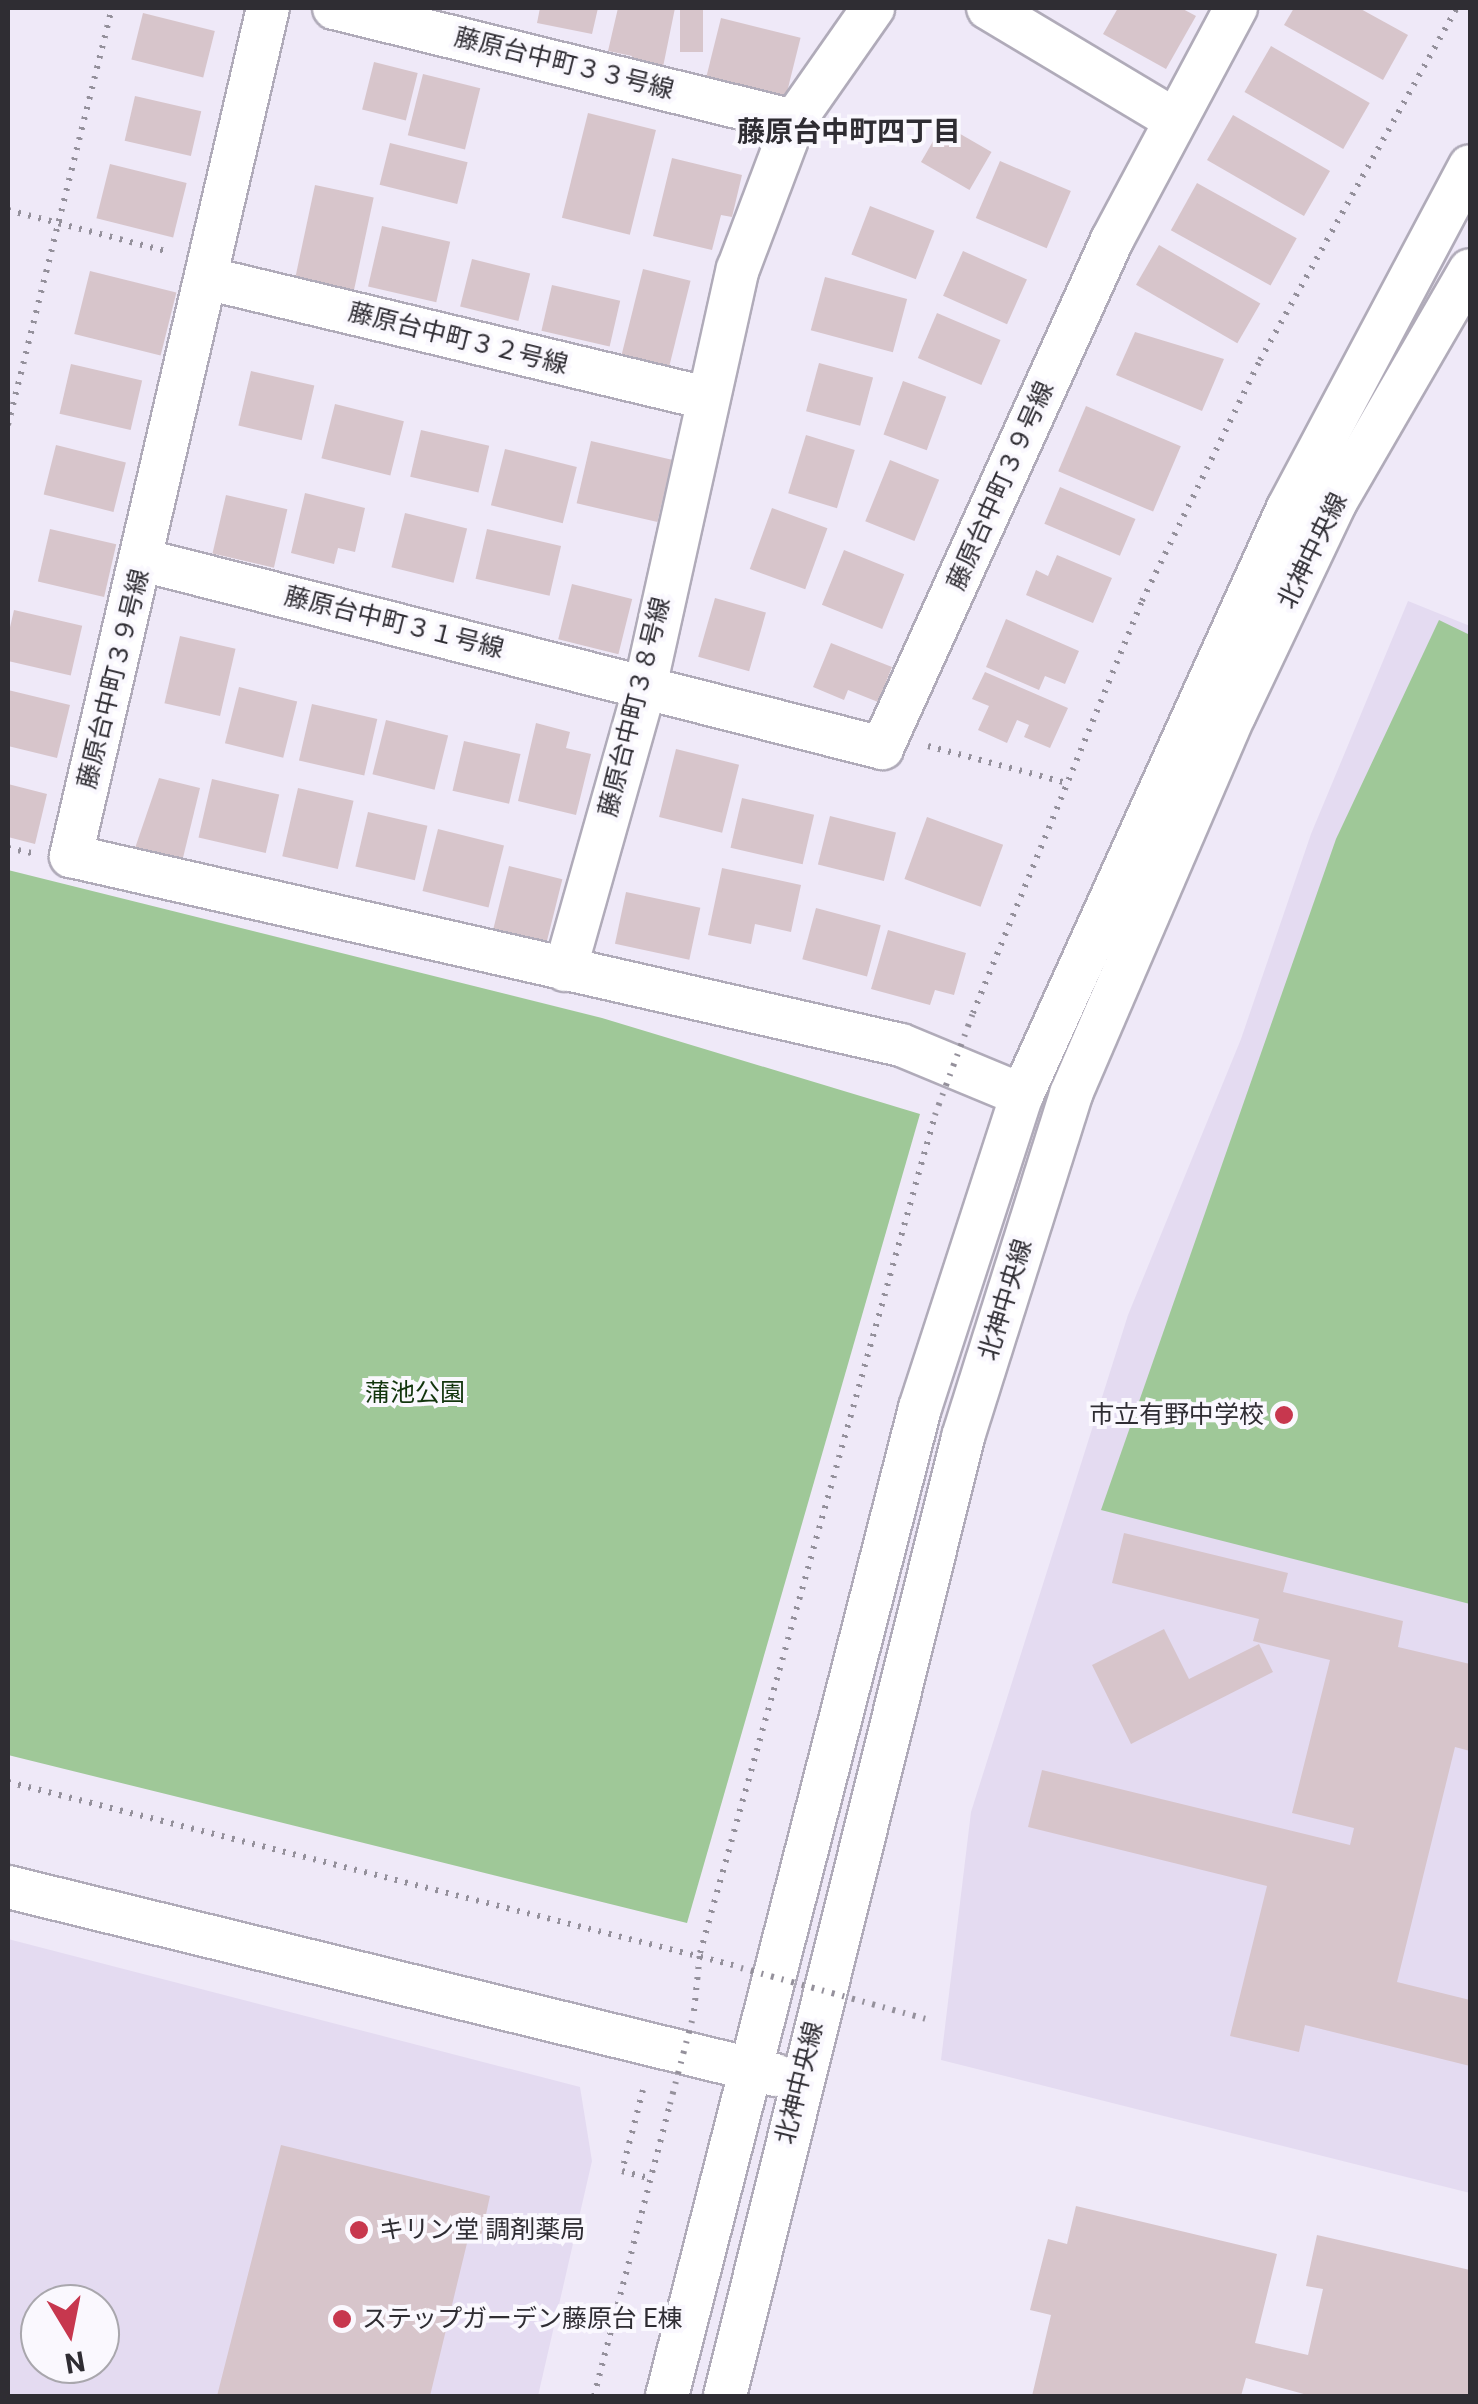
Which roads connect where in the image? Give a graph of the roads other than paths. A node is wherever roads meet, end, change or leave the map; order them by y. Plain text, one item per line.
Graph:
1 (268, 8) edge
2 (334, 8) edge
3 (873, 8) edge
4 (988, 8) edge
5 (1236, 8) edge
6 (1172, 118) junction
7 (794, 121) junction
8 (1470, 166) edge
9 (1470, 270) edge
10 (212, 271) junction
11 (706, 398) junction
12 (142, 560) junction
13 (645, 686) junction
14 (564, 970) junction
15 (1022, 1095) junction
16 (8, 1887) edge
17 (747, 2067) junction
18 (800, 2083) junction
19 (667, 2396) edge
20 (724, 2396) edge

1 - 10 street, 藤原台中町３９号線
2 - 7 street, 藤原台中町３３号線
3 - 7 street, 藤原台中町３８号線
4 - 6 street
5 - 6 street, 藤原台中町３９号線
6 - 13 street, 藤原台中町３９号線
7 - 11 street, 藤原台中町３８号線
8 - 15 street, 北神中央線
9 - 18 street, 北神中央線
10 - 11 street, 藤原台中町３２号線
10 - 12 street, 藤原台中町３９号線
11 - 13 street, 藤原台中町３８号線
12 - 13 street, 藤原台中町３１号線
12 - 14 street, 藤原台中町３９号線
13 - 14 street, 藤原台中町３８号線
14 - 15 street
15 - 17 street, 北神中央線
16 - 17 street
17 - 18 street
17 - 19 street, 北神中央線
18 - 20 street, 北神中央線

